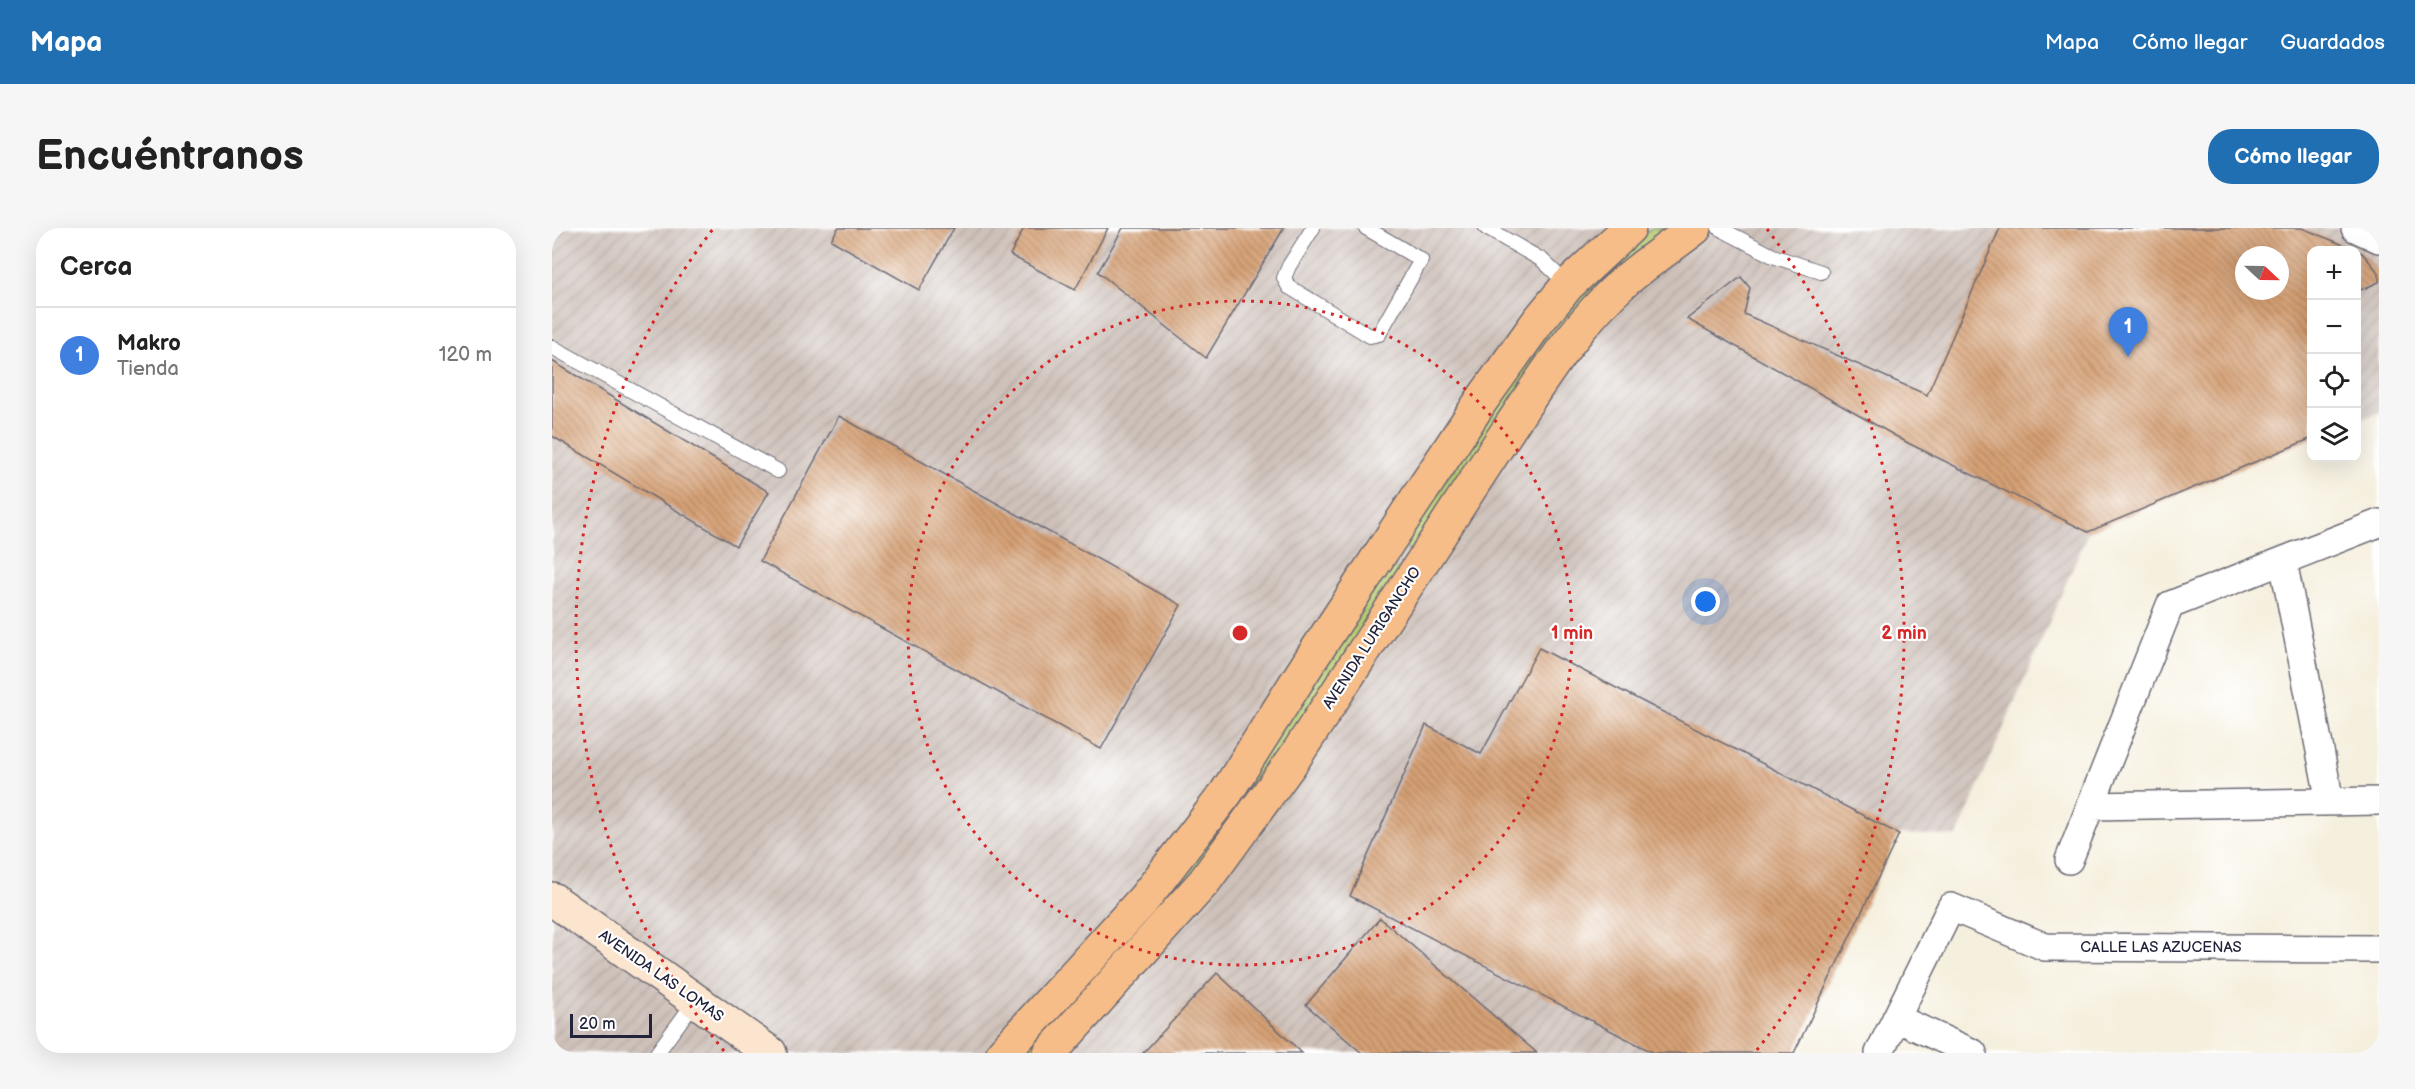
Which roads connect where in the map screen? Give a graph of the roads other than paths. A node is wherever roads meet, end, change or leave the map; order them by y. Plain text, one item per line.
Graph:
1 (1313, 228) edge
2 (1366, 228) edge
3 (1486, 228) edge
4 (1629, 228) edge
5 (1695, 228) edge
6 (1719, 228) edge
7 (2355, 228) edge
8 (2379, 239) edge
9 (1821, 272) dead end
10 (1568, 285) junction
11 (552, 347) edge
12 (778, 471) dead end
13 (2379, 523) edge
14 (1386, 545) junction
15 (2283, 561) junction
16 (1417, 568) junction
17 (2379, 801) edge
18 (2330, 802) junction
19 (2091, 806) junction
20 (2069, 860) dead end
21 (552, 899) edge
22 (2379, 948) edge
23 (696, 1000) junction
24 (1896, 1018) junction
25 (657, 1053) edge
26 (770, 1053) edge
27 (1003, 1053) edge
28 (1050, 1053) edge
29 (1878, 1053) edge
30 (1973, 1053) edge

1 - 2 lane
3 - 10 lane
4 - 10 main road
5 - 16 main road, AVENIDA LURIGANCHO
6 - 9 lane
7 - 8 street
10 - 14 main road
11 - 12 lane
13 - 15 street
14 - 16 main road
14 - 27 main road
15 - 18 street
15 - 19 street
16 - 28 main road, AVENIDA LURIGANCHO
17 - 18 street
18 - 19 street
19 - 20 street
21 - 23 main road, AVENIDA LAS LOMAS
22 - 24 street, CALLE LAS AZUCENAS
23 - 25 lane
23 - 26 main road, AVENIDA LAS LOMAS
24 - 29 street
24 - 30 street

